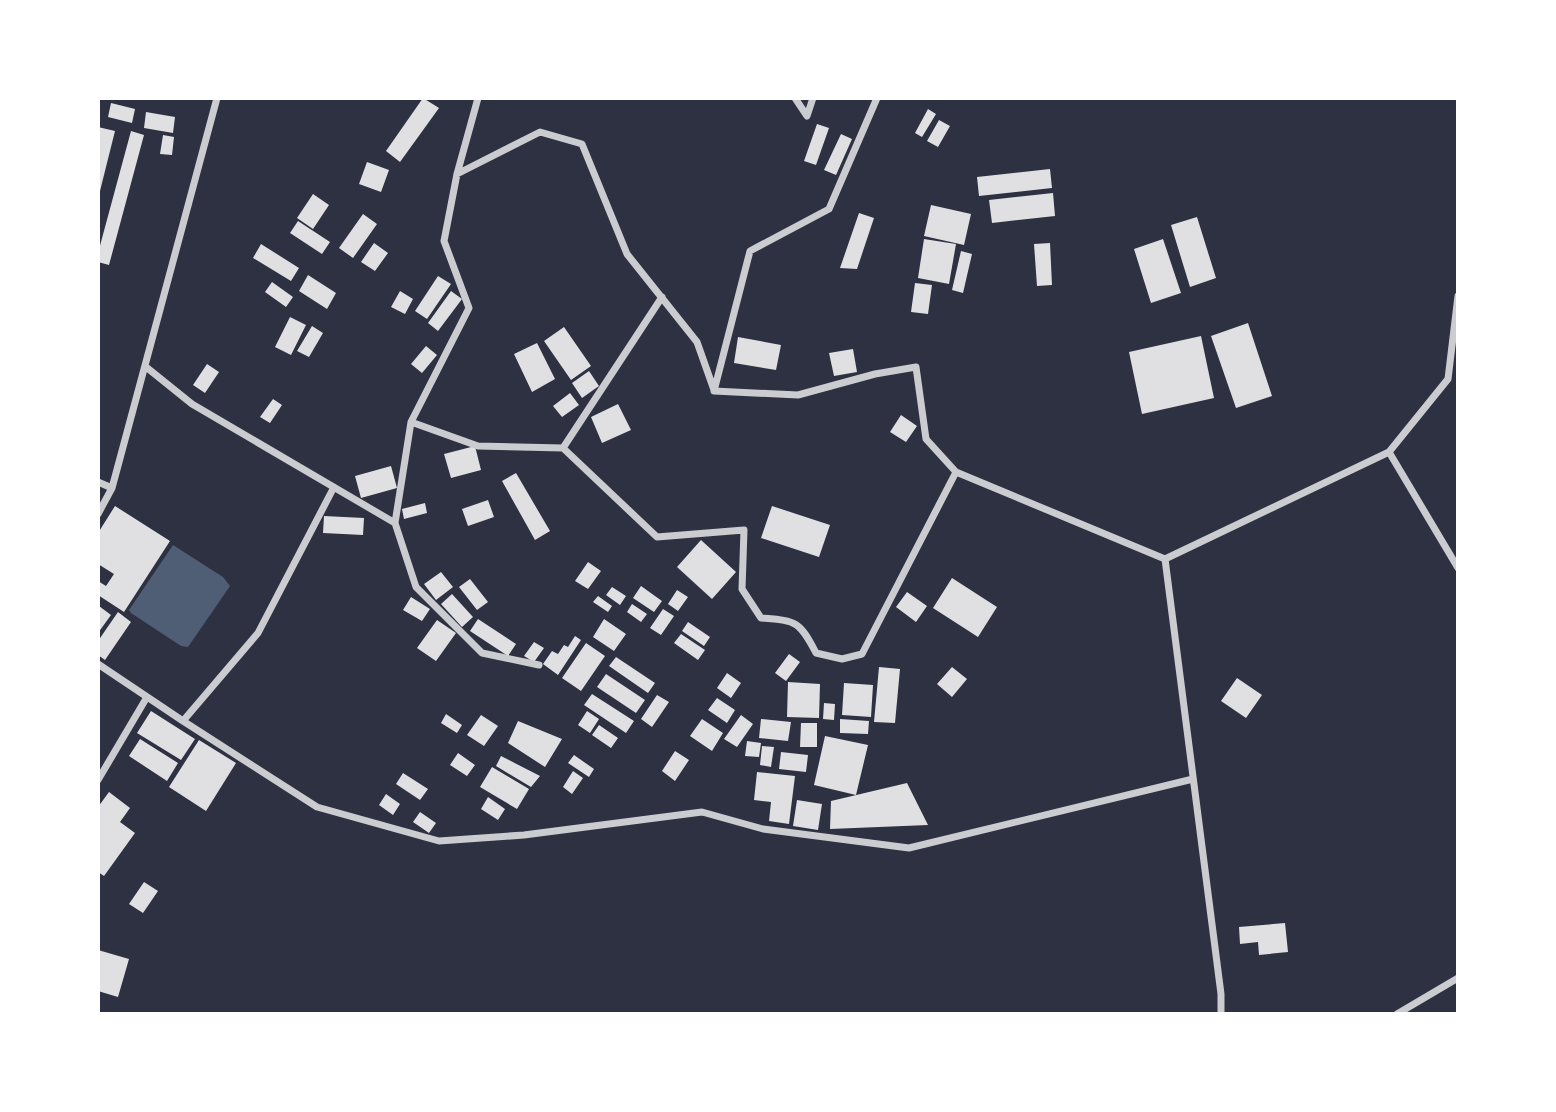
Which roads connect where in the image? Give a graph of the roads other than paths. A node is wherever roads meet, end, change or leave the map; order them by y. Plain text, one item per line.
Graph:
1 (217, 98) edge
2 (478, 98) edge
3 (795, 98) edge
4 (813, 98) edge
5 (877, 98) edge
6 (457, 174) junction
7 (1458, 296) edge
8 (662, 297) junction
9 (146, 367) junction
10 (714, 391) junction
11 (411, 422) junction
12 (563, 448) junction
13 (1390, 452) junction
14 (956, 472) junction
15 (98, 482) edge
16 (112, 488) junction
17 (334, 488) junction
18 (98, 514) edge
19 (395, 523) junction
20 (1165, 559) junction
21 (1458, 568) edge
22 (98, 664) edge
23 (539, 665) dead end
24 (147, 697) junction
25 (183, 721) junction
26 (1193, 779) junction
27 (98, 780) edge
28 (1458, 978) edge
29 (1221, 1014) edge
30 (1397, 1014) edge

1 - 9 street
2 - 6 street
3 - 4 street
5 - 10 street
6 - 8 street
6 - 11 street
7 - 13 street
8 - 10 street
8 - 12 street
9 - 16 street
9 - 17 street
10 - 14 street
11 - 12 street
11 - 19 street
12 - 14 street
13 - 20 street
13 - 21 street
14 - 20 street
15 - 16 street
16 - 18 street
17 - 19 street
17 - 25 street
19 - 23 street
20 - 26 street
22 - 24 street
24 - 25 street
24 - 27 street
25 - 26 street
26 - 29 street
28 - 30 street

